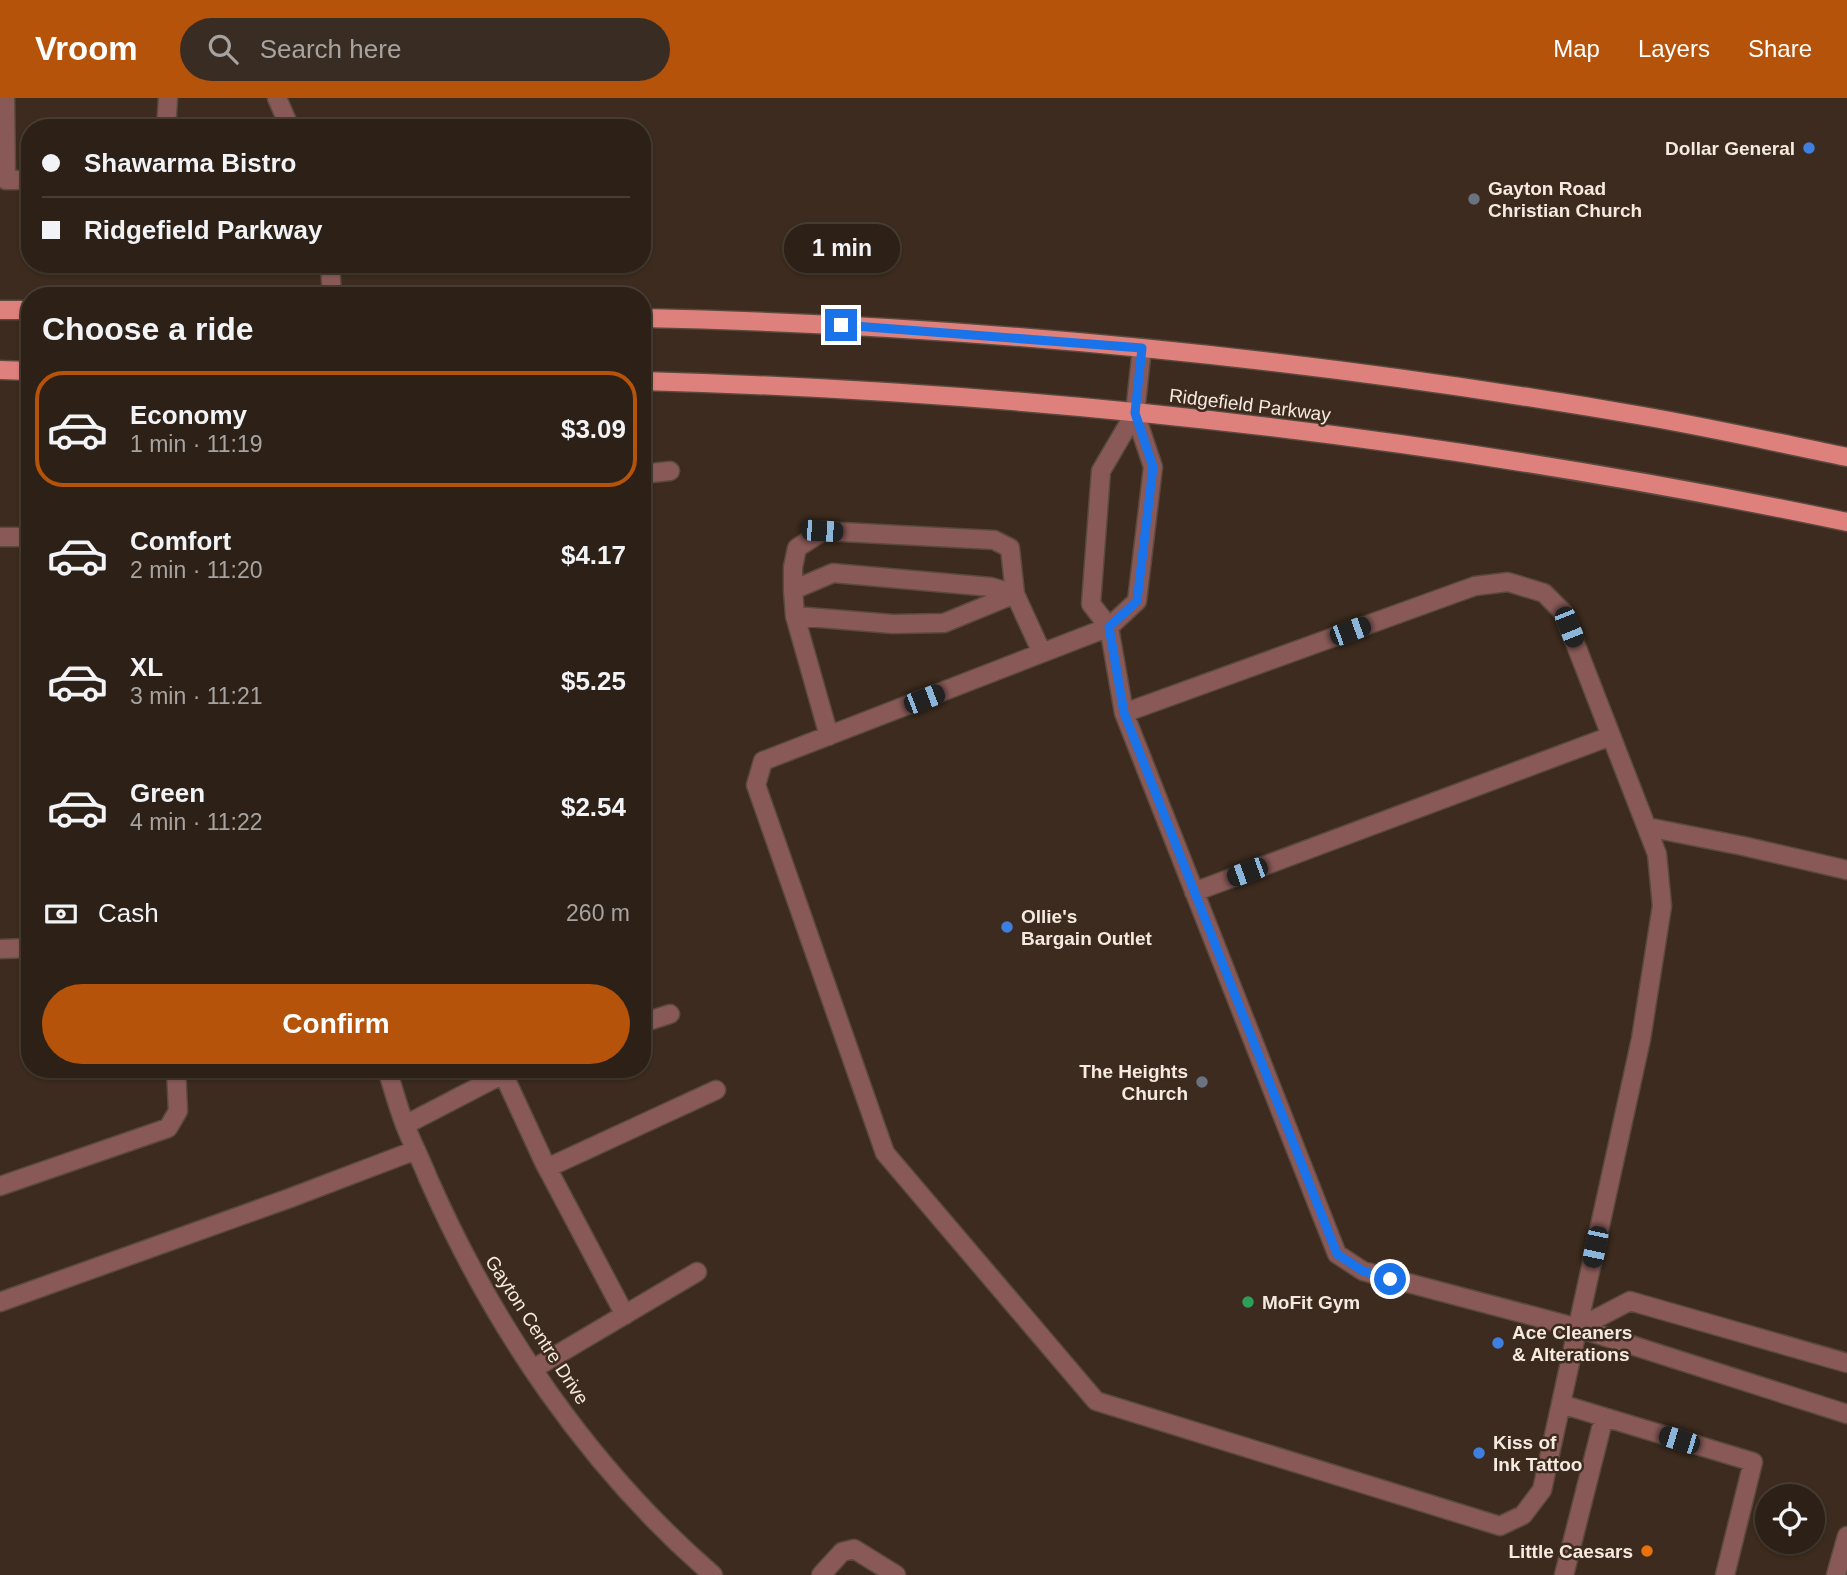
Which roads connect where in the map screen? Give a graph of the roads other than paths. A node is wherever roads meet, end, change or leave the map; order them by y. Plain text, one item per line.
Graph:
1 (5, 98) edge
2 (167, 98) edge
3 (277, 98) edge
4 (166, 119) edge
5 (286, 119) edge
6 (21, 180) edge
7 (0, 310) edge
8 (21, 310) edge
9 (651, 318) edge
10 (1142, 348) junction
11 (0, 370) edge
12 (21, 371) edge
13 (651, 381) edge
14 (1135, 413) junction
15 (1847, 457) edge
16 (670, 471) dead end
17 (651, 473) edge
18 (1847, 522) edge
19 (0, 537) edge
20 (21, 537) edge
21 (793, 590) junction
22 (1015, 594) junction
23 (794, 616) junction
24 (1109, 627) junction
25 (1042, 653) junction
26 (1124, 713) junction
27 (830, 736) junction
28 (1611, 736) junction
29 (1647, 827) junction
30 (1847, 870) edge
31 (1194, 892) junction
32 (21, 948) edge
33 (0, 949) edge
34 (670, 1014) dead end
35 (651, 1020) edge
36 (176, 1078) edge
37 (390, 1078) edge
38 (493, 1078) edge
39 (509, 1078) edge
40 (716, 1090) dead end
41 (405, 1125) junction
42 (416, 1150) junction
43 (547, 1168) junction
44 (0, 1186) edge
45 (697, 1272) dead end
46 (0, 1302) edge
47 (625, 1315) junction
48 (1578, 1328) junction
49 (1847, 1363) edge
50 (533, 1369) junction
51 (1561, 1404) junction
52 (1847, 1414) edge
53 (1604, 1417) junction
54 (1847, 1536) edge
55 (713, 1575) edge
56 (821, 1575) edge
57 (896, 1575) edge
58 (1564, 1575) edge
59 (1725, 1575) edge
60 (1836, 1575) edge

1 - 6 street
2 - 4 street
3 - 5 street
7 - 8 main road
9 - 10 main road
10 - 14 street
10 - 15 main road
11 - 12 main road
13 - 14 main road, Ridgefield Parkway
14 - 18 main road, Ridgefield Parkway
14 - 24 street
14 - 24 street
16 - 17 street
19 - 20 street
21 - 22 street
21 - 22 street
21 - 23 street
22 - 23 street
22 - 25 street
23 - 27 street
24 - 25 street
24 - 26 street
25 - 27 street
26 - 28 street
26 - 31 street
27 - 51 street
28 - 29 street
28 - 31 street
29 - 30 street
29 - 48 street
31 - 48 street
32 - 33 street
34 - 35 street
36 - 44 street
37 - 41 street, Gayton Centre Drive
38 - 41 street
39 - 43 street
40 - 43 street
41 - 42 street, Gayton Centre Drive
42 - 46 street
42 - 50 street, Gayton Centre Drive
43 - 47 street
45 - 47 street
47 - 50 street
48 - 49 street
48 - 51 street
48 - 52 street
50 - 55 street, Gayton Centre Drive
51 - 53 street
53 - 58 street
53 - 59 street
54 - 60 street
56 - 57 street

